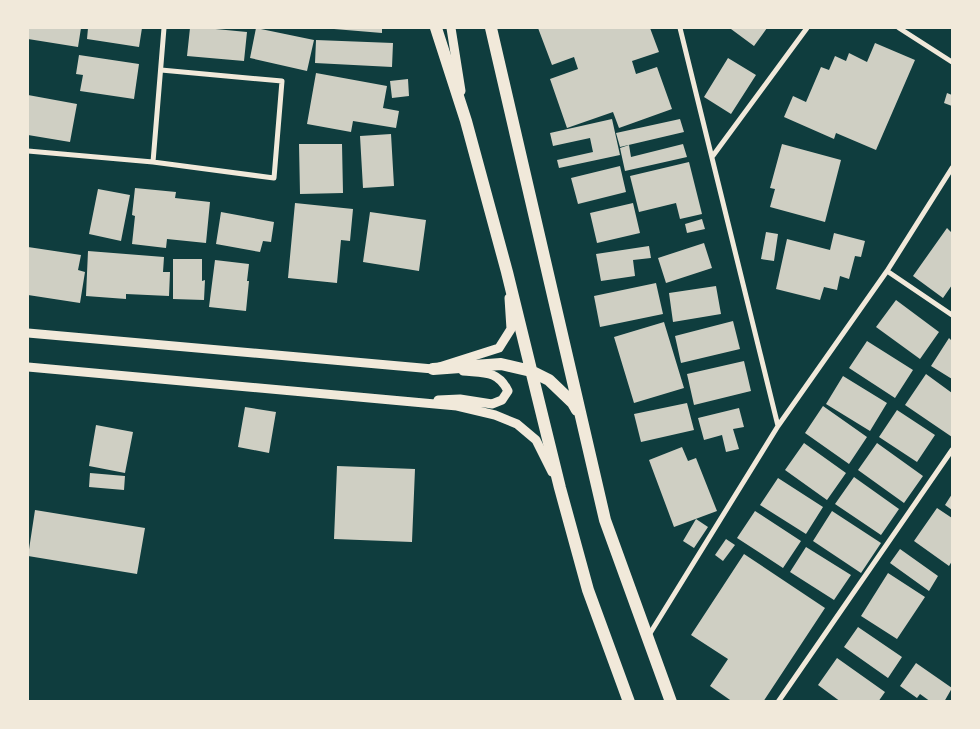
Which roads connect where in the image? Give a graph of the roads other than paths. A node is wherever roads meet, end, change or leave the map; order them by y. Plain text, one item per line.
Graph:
1 (164, 28) edge
2 (436, 28) edge
3 (451, 28) edge
4 (491, 28) edge
5 (680, 28) edge
6 (807, 28) edge
7 (899, 28) edge
8 (952, 62) edge
9 (161, 70) junction
10 (466, 121) junction
11 (28, 151) edge
12 (712, 157) junction
13 (153, 162) junction
14 (952, 168) edge
15 (507, 272) junction
16 (887, 272) junction
17 (952, 316) edge
18 (28, 332) edge
19 (28, 367) edge
20 (433, 369) junction
21 (531, 371) junction
22 (405, 402) junction
23 (584, 426) junction
24 (778, 426) junction
25 (952, 450) edge
26 (560, 488) junction
27 (648, 637) junction
28 (629, 702) edge
29 (671, 702) edge
30 (778, 702) edge

1 - 9 street
2 - 10 main road
3 - 10 street
4 - 23 main road
5 - 12 street
6 - 12 street
7 - 8 street
9 - 13 street
9 - 13 street
10 - 15 main road
11 - 13 street
12 - 24 street
14 - 16 street
15 - 20 street
15 - 21 main road
16 - 17 street
16 - 24 street
18 - 20 street
19 - 22 street
20 - 21 main road
20 - 22 street
21 - 23 main road
21 - 26 main road
22 - 26 street
23 - 27 main road
24 - 27 street
25 - 30 street
26 - 28 main road
27 - 29 main road

